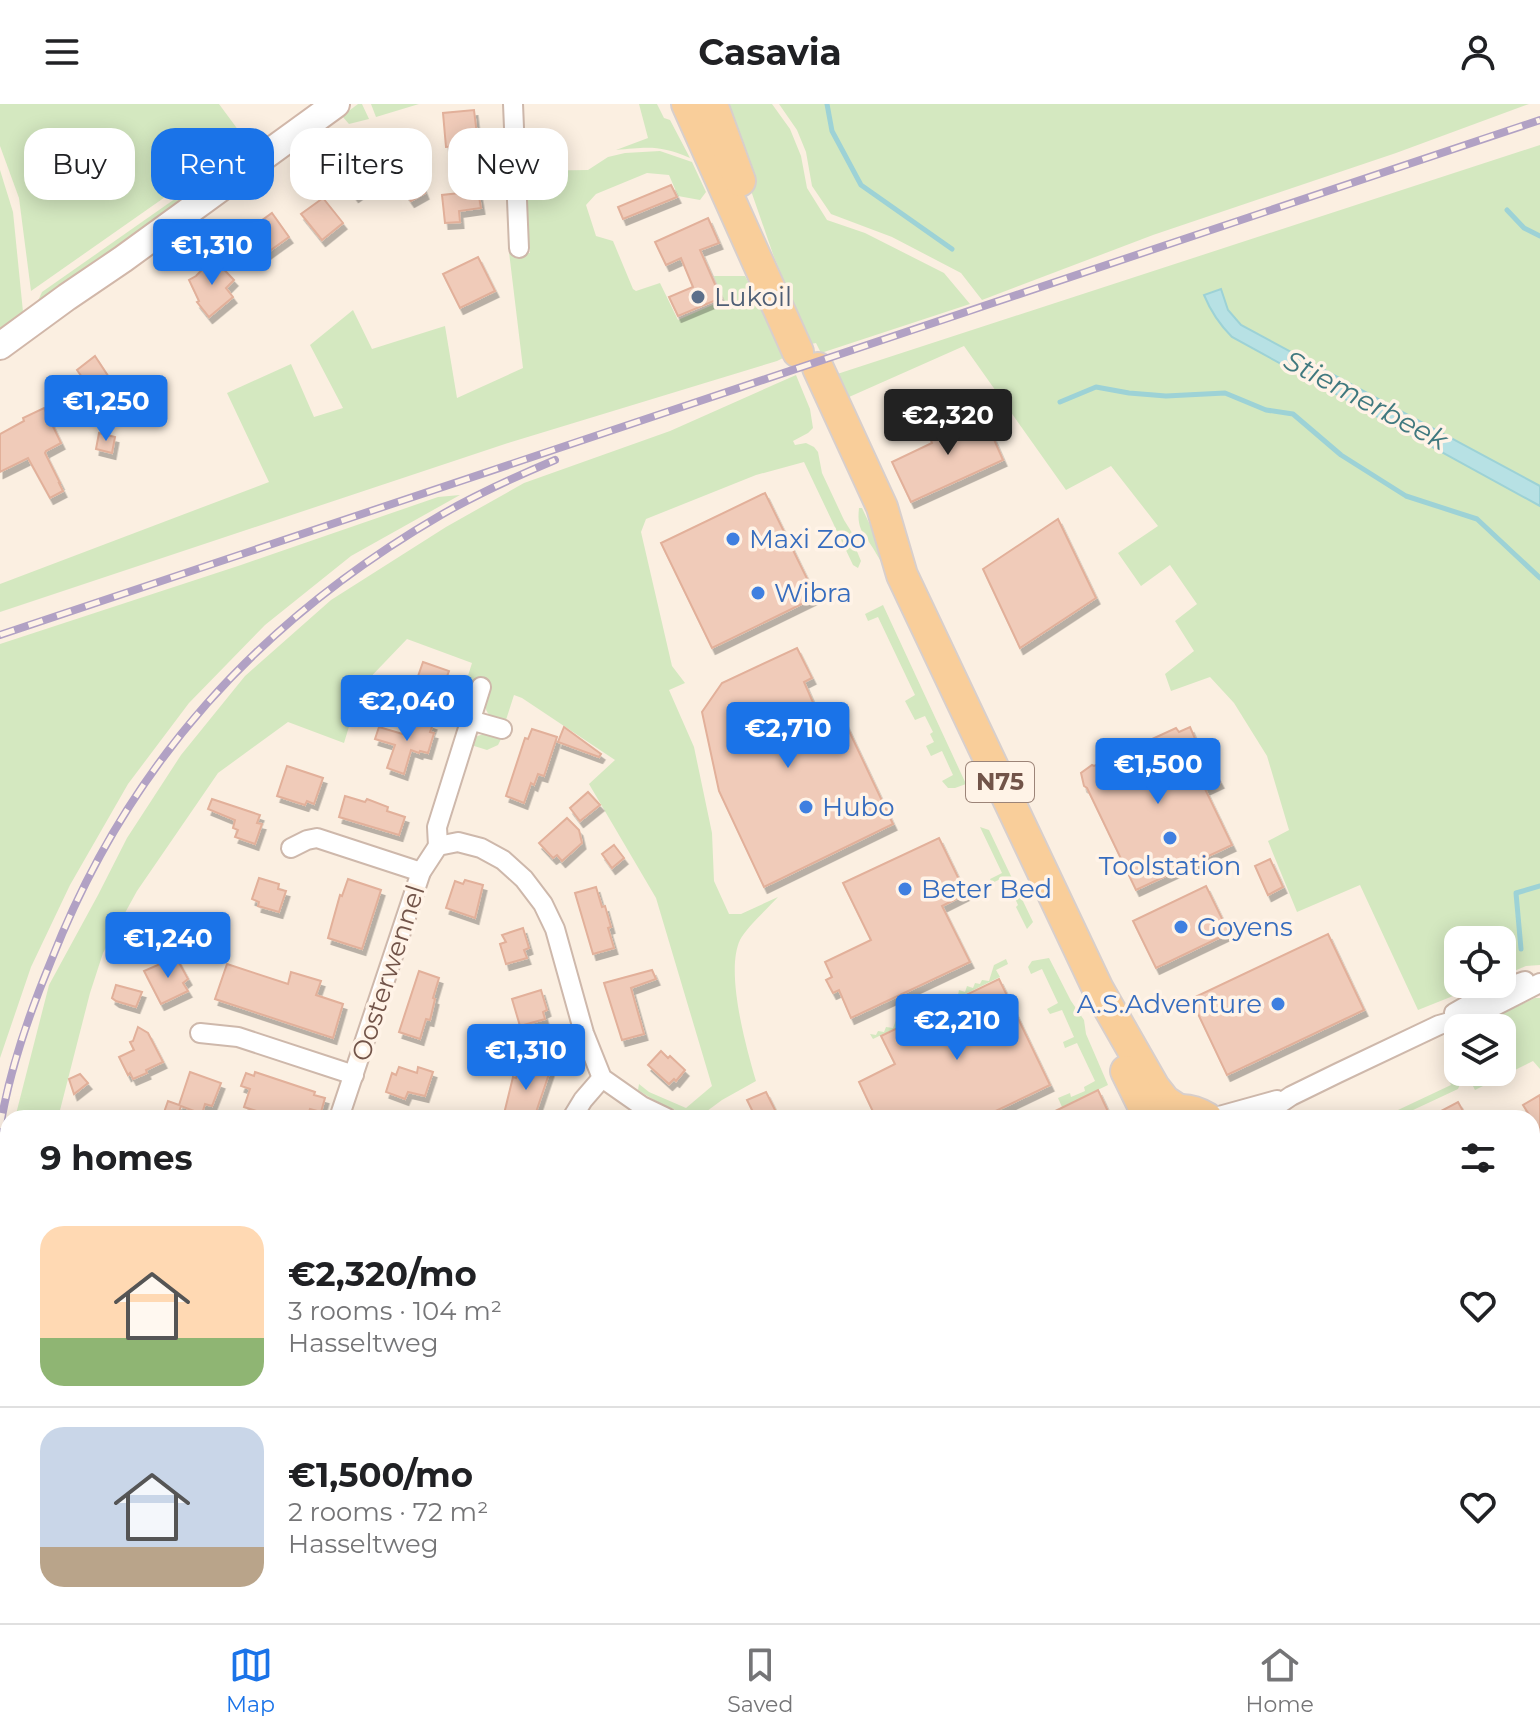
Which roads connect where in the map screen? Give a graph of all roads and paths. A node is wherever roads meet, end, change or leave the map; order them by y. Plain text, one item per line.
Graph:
1 (336, 104) edge
2 (513, 104) edge
3 (687, 104) edge
4 (712, 104) edge
5 (519, 248) dead end
6 (0, 346) edge
7 (808, 360) junction
8 (481, 687) dead end
9 (470, 720) junction
10 (502, 729) dead end
11 (438, 846) junction
12 (291, 848) dead end
13 (421, 872) junction
14 (1540, 981) edge
15 (200, 1033) dead end
16 (354, 1075) junction
17 (602, 1078) junction
18 (1291, 1096) junction
19 (342, 1110) edge
20 (577, 1110) edge
21 (650, 1110) edge
22 (1162, 1110) edge
23 (1239, 1110) edge
24 (1271, 1110) edge

1 - 6 street
2 - 5 street
3 - 7 main road, N75
4 - 7 main road, N75
7 - 22 main road, N75
8 - 9 street, Oosterwennel
9 - 10 street
9 - 11 street, Oosterwennel
11 - 13 street, Oosterwennel
11 - 17 street
12 - 13 street, Oosterwennel
13 - 16 street, Oosterwennel
14 - 18 street
15 - 16 street, Oosterwennel
16 - 19 street, Oosterwennel
17 - 20 street
17 - 21 street
18 - 23 street
18 - 24 street

